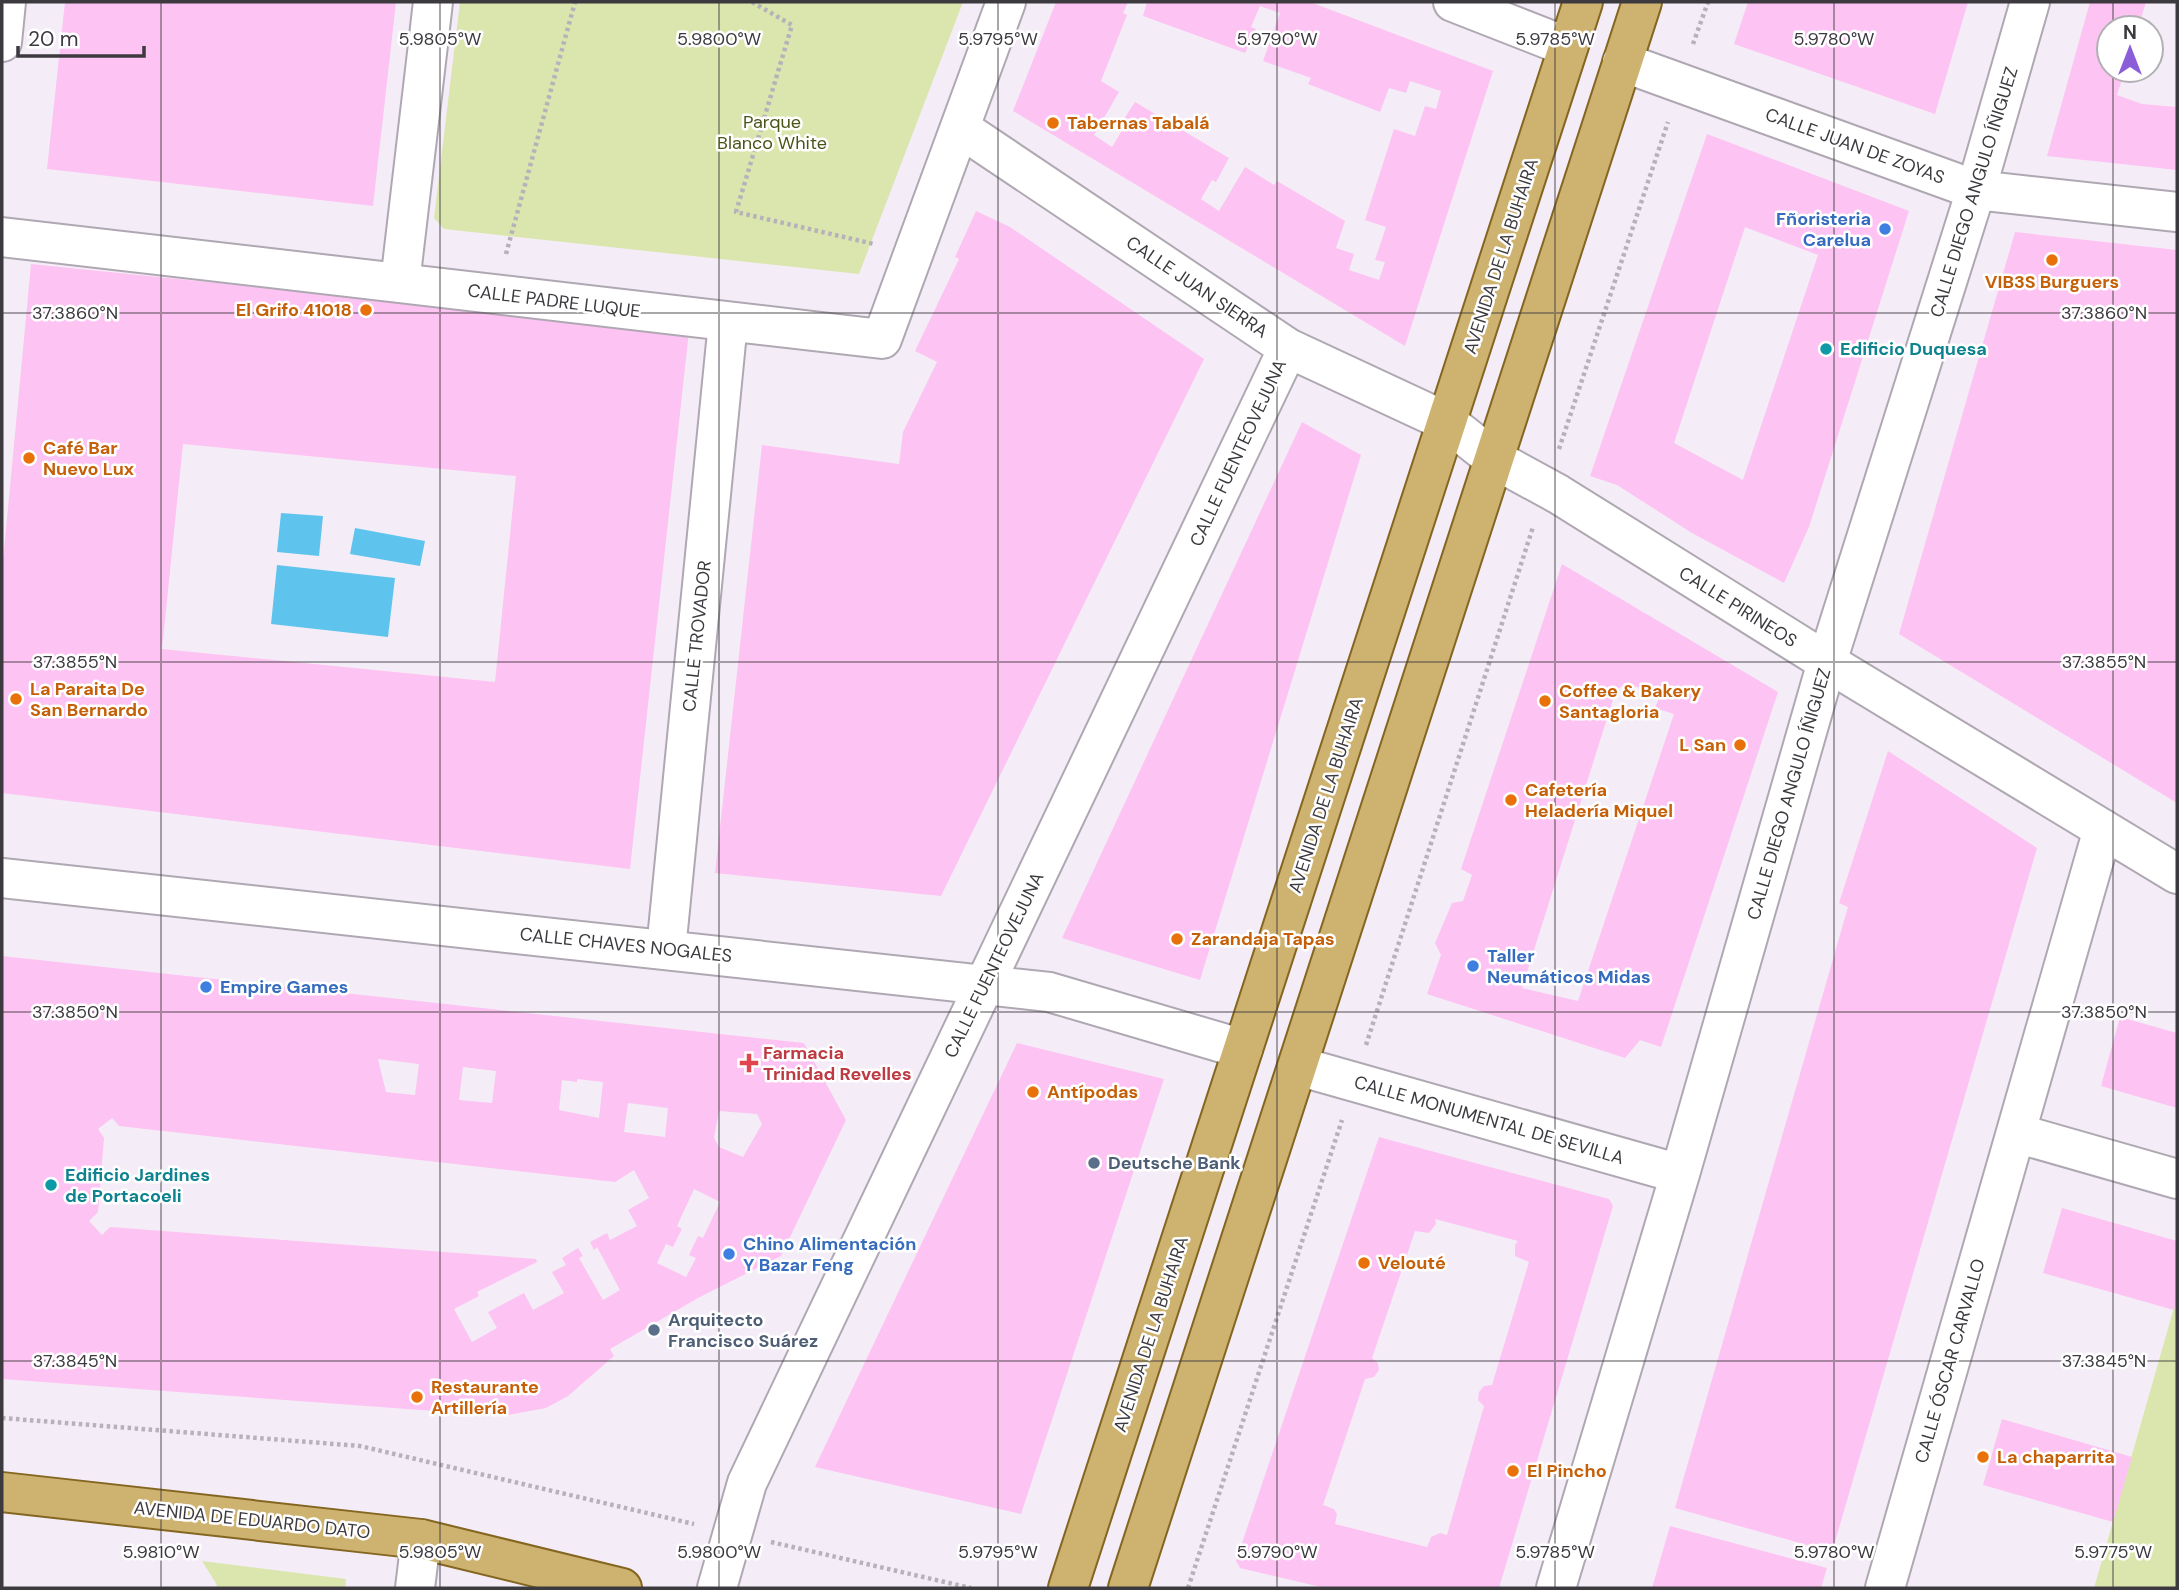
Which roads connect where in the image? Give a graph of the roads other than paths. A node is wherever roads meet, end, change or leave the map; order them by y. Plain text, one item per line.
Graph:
1 (6, 2) edge
2 (433, 2) edge
3 (1006, 2) edge
4 (1453, 2) edge
5 (1583, 2) edge
6 (1642, 2) edge
7 (2030, 2) edge
8 (2, 41) edge
9 (1568, 47) junction
10 (1622, 62) junction
11 (960, 128) junction
12 (1976, 190) junction
13 (2177, 212) edge
14 (2, 237) edge
15 (400, 283) junction
16 (728, 322) junction
17 (1288, 348) junction
18 (1447, 422) junction
19 (1494, 460) junction
20 (1827, 662) junction
21 (2103, 829) junction
22 (2177, 874) edge
23 (2, 878) edge
24 (666, 950) junction
25 (985, 985) junction
26 (1243, 1049) junction
27 (1298, 1066) junction
28 (2016, 1133) junction
29 (1680, 1174) junction
30 (2177, 1179) edge
31 (2, 1492) edge
32 (421, 1539) junction
33 (415, 1588) edge
34 (622, 1588) edge
35 (718, 1588) edge
36 (1068, 1588) edge
37 (1128, 1588) edge
38 (1556, 1588) edge
39 (1885, 1588) edge

1 - 8 street
2 - 15 street
3 - 11 street, CALLE PADRE LUQUE
4 - 9 street
5 - 9 main road, AVENIDA DE LA BUHAIRA
6 - 10 main road
7 - 12 street, CALLE DIEGO ANGULO ÍÑIGUEZ
9 - 18 main road, AVENIDA DE LA BUHAIRA
10 - 12 street, CALLE JUAN DE ZOYAS
10 - 19 main road
11 - 16 street, CALLE PADRE LUQUE
11 - 17 street, CALLE JUAN SIERRA
12 - 13 street, CALLE JUAN DE ZOYAS
12 - 20 street, CALLE DIEGO ANGULO ÍÑIGUEZ
14 - 15 street, CALLE PADRE LUQUE
15 - 16 street, CALLE PADRE LUQUE
16 - 24 street, CALLE TROVADOR
17 - 18 street, CALLE JUAN SIERRA
17 - 25 street, CALLE FUENTEOVEJUNA
18 - 19 street, CALLE PIRINEOS
18 - 26 main road, AVENIDA DE LA BUHAIRA
19 - 20 street, CALLE PIRINEOS
19 - 27 main road
20 - 21 street, CALLE PIRINEOS
20 - 29 street, CALLE DIEGO ANGULO ÍÑIGUEZ
21 - 22 street, CALLE PIRINEOS
21 - 28 street, CALLE ÓSCAR CARVALLO
23 - 24 street, CALLE CHAVES NOGALES
24 - 25 street, CALLE CHAVES NOGALES
25 - 26 street, CALLE CHAVES NOGALES
25 - 35 street, CALLE FUENTEOVEJUNA
26 - 36 main road, AVENIDA DE LA BUHAIRA
27 - 29 street, CALLE MONUMENTAL DE SEVILLA
27 - 37 main road
28 - 30 street
28 - 39 street, CALLE ÓSCAR CARVALLO
29 - 38 street, CALLE DIEGO ANGULO ÍÑIGUEZ
31 - 32 main road, AVENIDA DE EDUARDO DATO
32 - 33 street
32 - 34 main road, AVENIDA DE EDUARDO DATO

